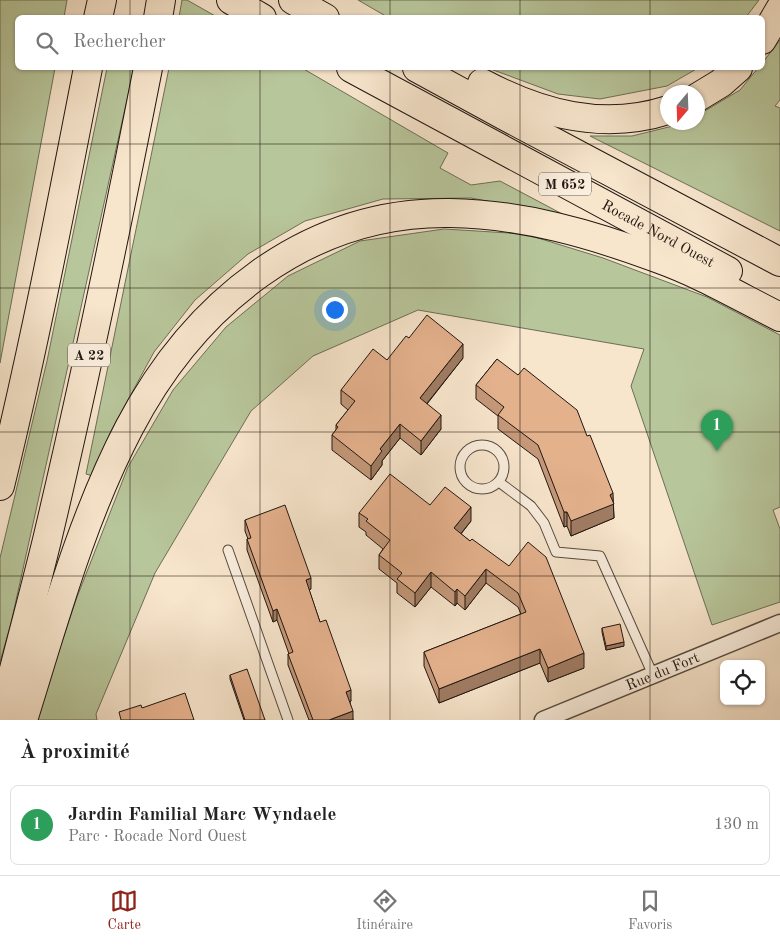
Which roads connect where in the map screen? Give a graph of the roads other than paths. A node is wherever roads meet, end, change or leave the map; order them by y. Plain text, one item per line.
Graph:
1 (102, 0) edge
2 (161, 0) edge
3 (231, 0) edge
4 (780, 9) edge
5 (99, 15) edge
6 (158, 15) edge
7 (257, 15) edge
8 (765, 35) edge
9 (88, 70) edge
10 (148, 70) edge
11 (355, 70) edge
12 (421, 70) edge
13 (455, 70) edge
14 (736, 70) edge
15 (705, 93) edge
16 (660, 112) edge
17 (780, 262) edge
18 (780, 298) edge
19 (780, 317) edge
20 (499, 482) junction
21 (0, 486) edge
22 (228, 550) dead end
23 (780, 623) edge
24 (653, 675) junction
25 (1, 720) edge
26 (23, 720) edge
27 (288, 720) edge
28 (543, 720) edge

1 - 5 highway
2 - 6 highway
3 - 7 highway
4 - 8 highway
9 - 21 highway
10 - 25 highway, A 22
11 - 18 highway, Rocade Nord Ouest / M 652
12 - 17 highway, Rocade Nord Ouest / M 652
13 - 16 highway
14 - 15 highway
19 - 26 highway
20 - 20 lane
20 - 24 lane
22 - 27 lane
23 - 24 street, Rue du Fort
24 - 28 street, Rue du Fort

